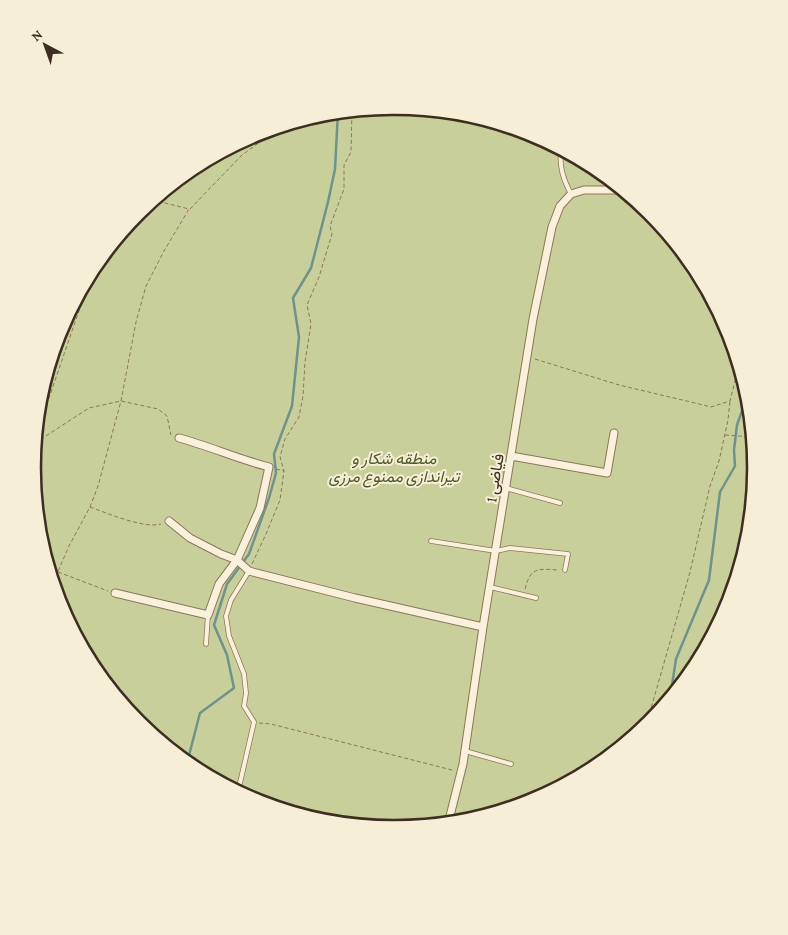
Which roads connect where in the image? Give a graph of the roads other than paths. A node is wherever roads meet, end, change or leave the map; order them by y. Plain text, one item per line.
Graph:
1 (560, 157) edge
2 (612, 190) edge
3 (571, 194) junction
4 (614, 433) dead end
5 (179, 438) road end
6 (511, 456) junction
7 (506, 488) junction
8 (560, 503) dead end
9 (169, 521) road end
10 (431, 541) dead end
11 (496, 551) junction
12 (238, 561) junction
13 (247, 569) junction
14 (564, 570) road end
15 (490, 587) junction
16 (115, 593) road end
17 (536, 598) dead end
18 (208, 615) junction
19 (483, 628) junction
20 (206, 644) dead end
21 (465, 751) junction
22 (511, 764) dead end
23 (240, 784) dead end
24 (450, 815) edge

1 - 3 lane
2 - 3 street
3 - 6 street, فیاضی 1
4 - 6 street
5 - 12 street
6 - 7 street, فیاضی 1
7 - 8 lane
7 - 11 street, فیاضی 1
9 - 12 street
10 - 11 lane
11 - 14 lane
11 - 15 street, فیاضی 1
12 - 13 street
12 - 18 street
13 - 19 street
13 - 23 lane
15 - 17 lane
15 - 19 street, فیاضی 1
16 - 18 street
18 - 20 lane
19 - 21 street, فیاضی 1
21 - 22 lane
21 - 24 street, فیاضی 1

